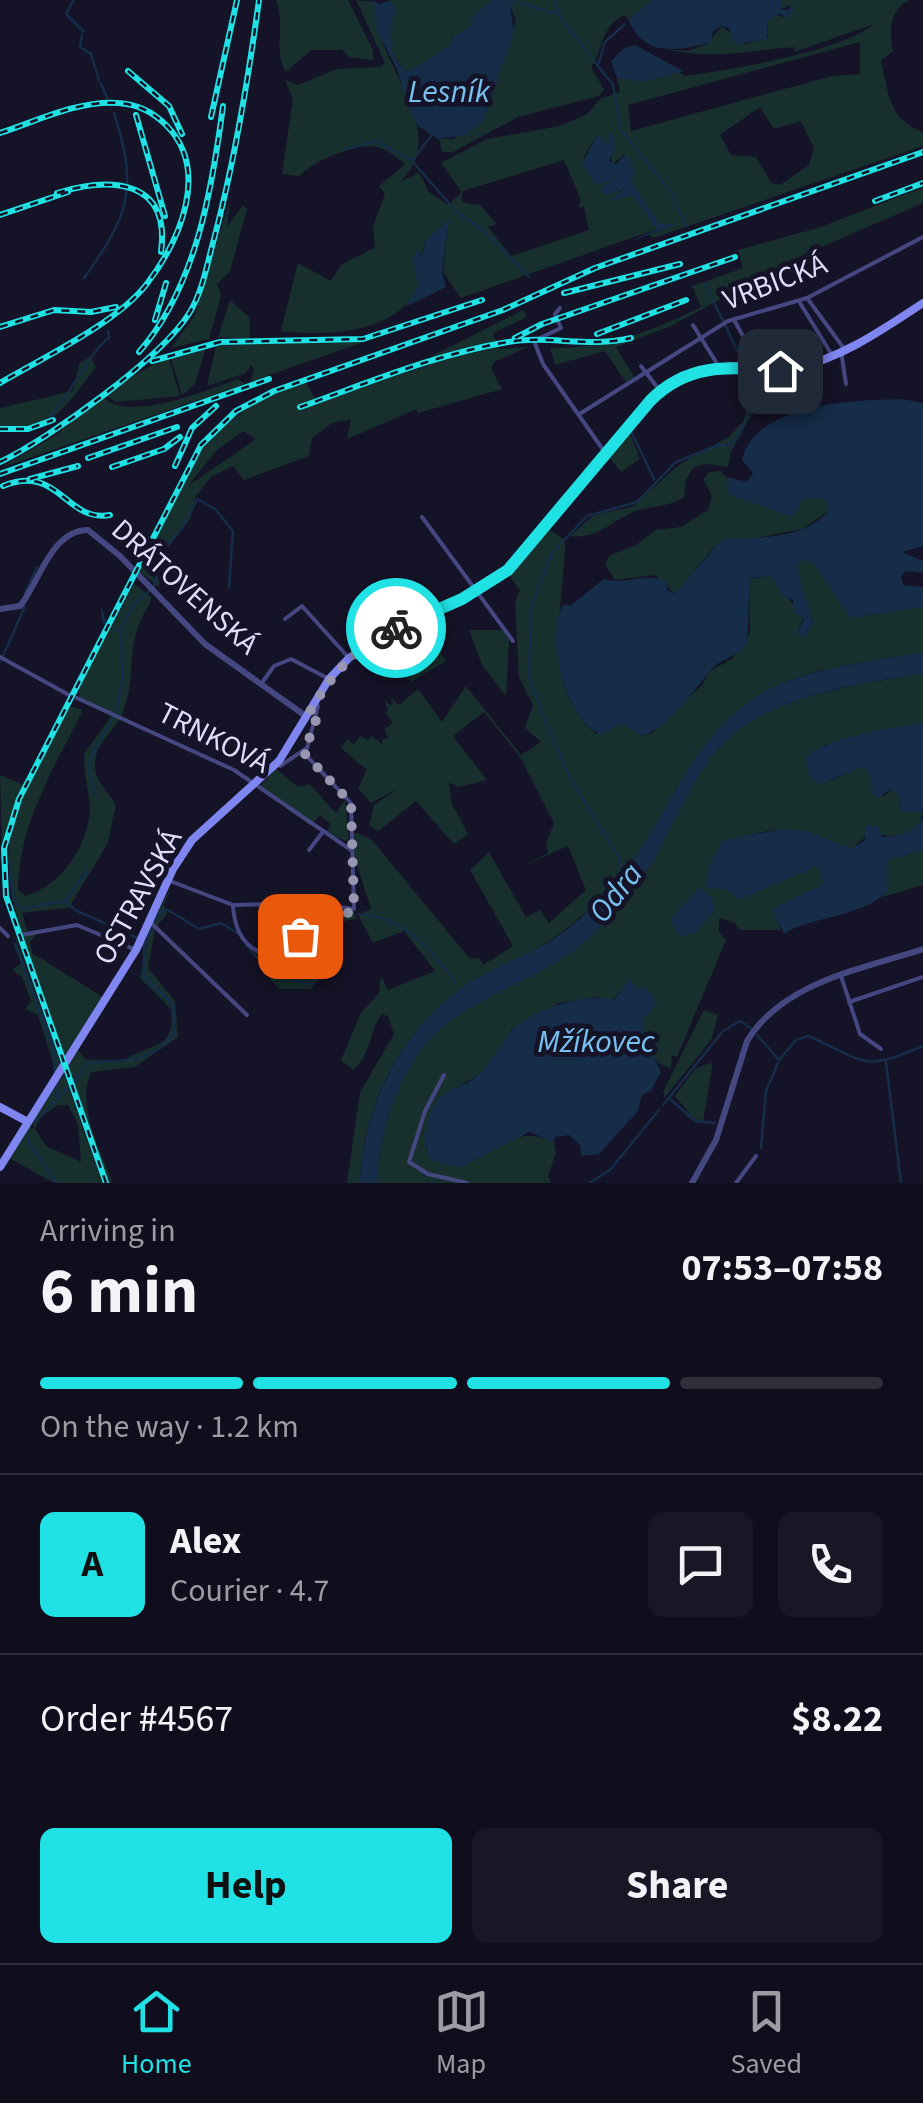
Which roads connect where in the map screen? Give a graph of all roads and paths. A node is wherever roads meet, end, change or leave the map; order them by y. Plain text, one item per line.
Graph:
1 (923, 237) edge
2 (807, 298) junction
3 (799, 302) junction
4 (923, 304) edge
5 (560, 308) dead end
6 (728, 322) junction
7 (693, 325) dead end
8 (703, 339) junction
9 (839, 352) junction
10 (719, 367) junction
11 (761, 368) junction
12 (643, 369) junction
13 (846, 384) dead end
14 (660, 391) junction
15 (582, 413) junction
16 (606, 455) junction
17 (422, 517) dead end
18 (478, 590) junction
19 (1, 612) edge
20 (286, 620) dead end
21 (513, 641) dead end
22 (0, 657) edge
23 (348, 658) junction
24 (329, 679) junction
25 (261, 684) junction
26 (69, 695) dead end
27 (76, 698) dead end
28 (318, 706) dead end
29 (311, 716) junction
30 (304, 753) junction
31 (280, 766) dead end
32 (257, 783) junction
33 (322, 833) junction
34 (309, 850) dead end
35 (351, 850) junction
36 (168, 880) junction
37 (233, 905) junction
38 (352, 910) junction
39 (150, 922) junction
40 (0, 928) edge
41 (22, 935) dead end
42 (8, 936) dead end
43 (923, 948) edge
44 (136, 950) junction
45 (841, 976) junction
46 (923, 977) edge
47 (849, 1002) junction
48 (247, 1015) dead end
49 (880, 1049) dead end
50 (444, 1075) dead end
51 (0, 1108) edge
52 (28, 1122) junction
53 (756, 1156) dead end
54 (0, 1167) edge
55 (467, 1183) edge
56 (692, 1183) edge
57 (736, 1183) edge

1 - 2 street, VRBICKÁ
2 - 3 street, VRBICKÁ
2 - 9 street
3 - 6 street, VRBICKÁ
3 - 9 street
4 - 9 main road, OSTRAVSKÁ
5 - 15 street
6 - 8 street, VRBICKÁ
6 - 11 street
7 - 8 street
8 - 10 street
8 - 12 street, VRBICKÁ
9 - 11 main road, OSTRAVSKÁ
9 - 13 street
10 - 11 main road, OSTRAVSKÁ
10 - 14 main road, OSTRAVSKÁ
12 - 14 street
12 - 15 street, VRBICKÁ
14 - 16 main road, OSTRAVSKÁ
15 - 16 street
16 - 18 main road, OSTRAVSKÁ
17 - 18 street
18 - 21 street
18 - 23 main road, OSTRAVSKÁ
19 - 25 street, DRÁTOVENSKÁ
20 - 23 street
22 - 26 street
23 - 24 main road, OSTRAVSKÁ
24 - 25 street, DRÁTOVENSKÁ
24 - 29 main road, OSTRAVSKÁ
25 - 29 street, DRÁTOVENSKÁ
27 - 32 street, TRNKOVÁ
28 - 29 street, OSTRAVSKÁ
29 - 30 street, OSTRAVSKÁ
29 - 32 main road, OSTRAVSKÁ
30 - 31 street
30 - 35 street
32 - 33 street, TRNKOVÁ
32 - 36 main road, OSTRAVSKÁ
33 - 34 street
33 - 35 street, TRNKOVÁ
35 - 38 street
36 - 37 street
36 - 39 main road, OSTRAVSKÁ
37 - 38 street
37 - 38 street
39 - 44 main road, OSTRAVSKÁ
39 - 48 street
40 - 42 street
41 - 44 street
43 - 45 street
44 - 52 main road, OSTRAVSKÁ
45 - 47 street
45 - 56 street
46 - 47 street
47 - 49 street
50 - 55 street
51 - 52 main road
52 - 54 main road, OSTRAVSKÁ
53 - 57 street

